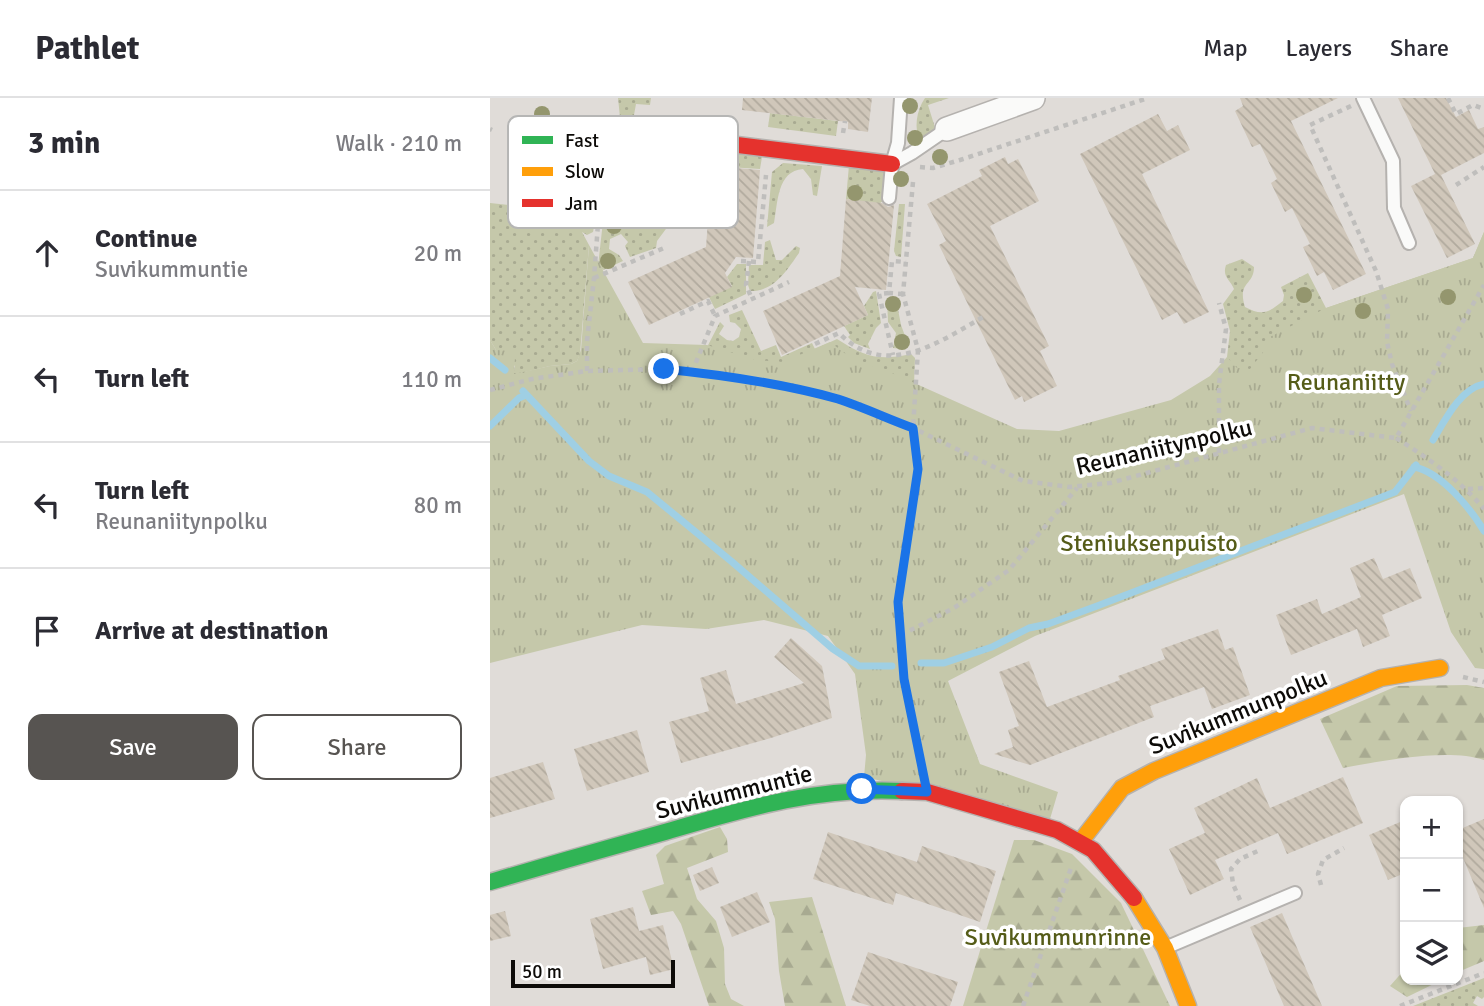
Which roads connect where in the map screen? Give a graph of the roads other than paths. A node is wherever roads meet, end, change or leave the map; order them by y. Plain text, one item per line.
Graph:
1 (901, 98) edge
2 (1033, 98) edge
3 (1364, 99) edge
4 (947, 129) joint
5 (738, 145) edge
6 (891, 164) junction
7 (889, 198) dead end
8 (1409, 243) dead end
9 (1440, 668) dead end
10 (1081, 841) junction
11 (490, 882) edge
12 (1295, 893) dead end
13 (1165, 948) junction
14 (1188, 1006) edge

1 - 6 lane
2 - 4 street
3 - 8 lane
4 - 6 lane
5 - 6 street
6 - 7 lane
9 - 10 street, Suvikummunpolku
10 - 11 street, Suvikummuntie
10 - 13 street, Suvikummuntie
12 - 13 lane
13 - 14 street, Suvikummuntie

